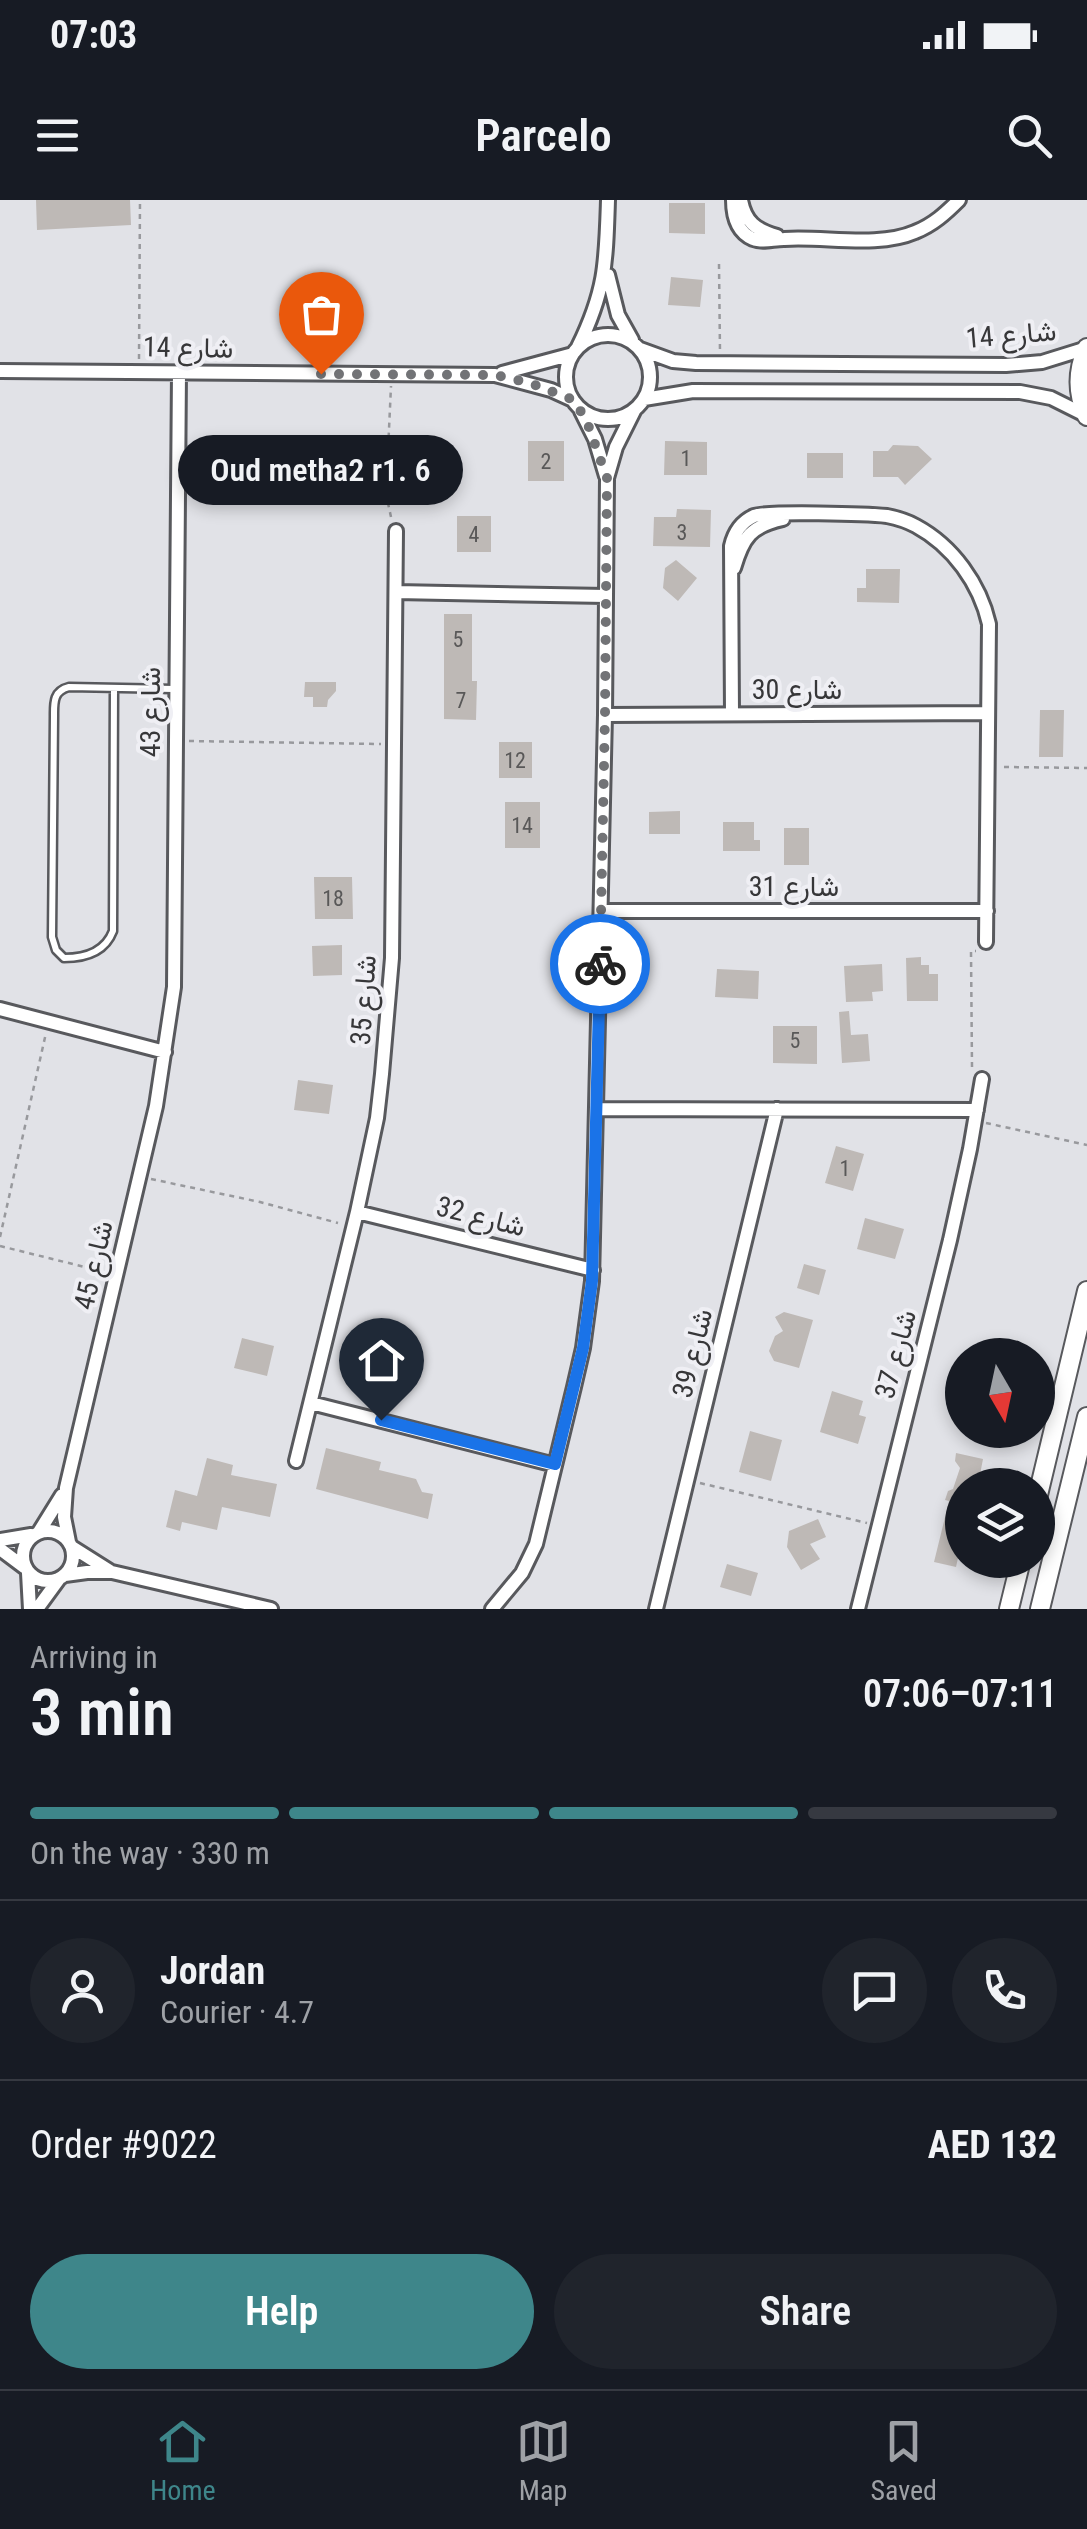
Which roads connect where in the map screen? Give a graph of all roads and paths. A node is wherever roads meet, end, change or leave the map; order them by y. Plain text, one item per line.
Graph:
1 (140, 200) edge
2 (608, 200) edge
3 (737, 200) edge
4 (959, 200) edge
5 (606, 262) junction
6 (719, 264) dead end
7 (638, 347) junction
8 (1087, 348) edge
9 (575, 351) junction
10 (720, 363) junction
11 (0, 370) edge
12 (139, 370) junction
13 (179, 372) junction
14 (392, 374) junction
15 (495, 375) junction
16 (576, 403) junction
17 (639, 404) junction
18 (1087, 416) edge
19 (607, 478) junction
20 (396, 531) joint
21 (396, 592) junction
22 (606, 596) junction
23 (114, 688) junction
24 (176, 689) junction
25 (988, 713) junction
26 (732, 714) junction
27 (605, 715) junction
28 (175, 741) junction
29 (392, 744) junction
30 (988, 766) junction
31 (1087, 768) edge
32 (601, 911) junction
33 (986, 911) junction
34 (986, 947) joint
35 (0, 1009) edge
36 (49, 1022) junction
37 (165, 1052) junction
38 (977, 1075) joint
39 (597, 1109) junction
40 (777, 1110) junction
41 (976, 1115) junction
42 (1087, 1146) edge
43 (140, 1176) junction
44 (358, 1212) junction
45 (354, 1227) junction
46 (0, 1237) edge
47 (0, 1246) edge
48 (592, 1270) junction
49 (116, 1275) junction
50 (1087, 1291) edge
51 (311, 1403) junction
52 (1087, 1417) edge
53 (296, 1461) dead end
54 (555, 1464) junction
55 (1044, 1468) edge
56 (687, 1480) junction
57 (66, 1488) junction
58 (878, 1526) junction
59 (36, 1533) junction
60 (0, 1540) edge
61 (70, 1544) junction
62 (0, 1549) edge
63 (26, 1570) junction
64 (112, 1572) junction
65 (62, 1577) junction
66 (1017, 1578) edge
67 (34, 1609) edge
68 (271, 1609) edge
69 (492, 1609) edge
70 (656, 1609) edge
71 (858, 1609) edge
72 (1009, 1609) edge
73 (1040, 1609) edge

1 - 12 path
2 - 5 street
3 - 4 street
5 - 7 street
5 - 9 street
6 - 10 path
7 - 9 street
7 - 10 street, شارع 14
7 - 17 street
8 - 10 street, شارع 14
8 - 18 main road
9 - 15 street, شارع 14
9 - 16 street
11 - 12 street, شارع 14
12 - 13 street, شارع 14
13 - 14 street, شارع 14
13 - 24 street, شارع 43
14 - 15 street, شارع 14
14 - 20 path
15 - 16 street, شارع 14
16 - 17 street
16 - 19 street
17 - 18 street, شارع 14
17 - 19 street
19 - 22 street
20 - 21 street, شارع 35
21 - 22 street
21 - 29 street, شارع 35
22 - 27 street
23 - 23 lane
23 - 24 lane
24 - 28 street, شارع 43
25 - 26 street, شارع 30
25 - 26 street
25 - 30 street
26 - 27 street, شارع 30
27 - 32 street
28 - 29 path
28 - 37 street, شارع 43
29 - 44 street, شارع 35
30 - 31 path
30 - 33 street
32 - 33 street, شارع 31
32 - 39 street
33 - 34 street
34 - 38 path
35 - 36 street
36 - 37 street
36 - 46 path
37 - 43 street, شارع 45
38 - 41 street, شارع 37
39 - 40 street
39 - 48 street
40 - 41 street
40 - 56 street, شارع 39
41 - 42 path
41 - 58 street, شارع 37
43 - 45 path
43 - 49 street, شارع 45
44 - 45 street, شارع 35
44 - 48 street, شارع 32
45 - 51 street, شارع 35
47 - 49 path
48 - 54 street
49 - 57 street, شارع 45
50 - 55 main road
51 - 53 street, شارع 35
51 - 54 street
52 - 73 main road
54 - 69 street
56 - 58 path
56 - 70 street, شارع 39
57 - 59 street, شارع 45
57 - 61 street, شارع 45
58 - 71 street, شارع 37
59 - 60 street
59 - 61 street
59 - 63 street
61 - 64 street
61 - 65 street
62 - 63 street
63 - 65 street
63 - 67 street
64 - 65 street
64 - 68 street
65 - 67 street
66 - 72 main road

